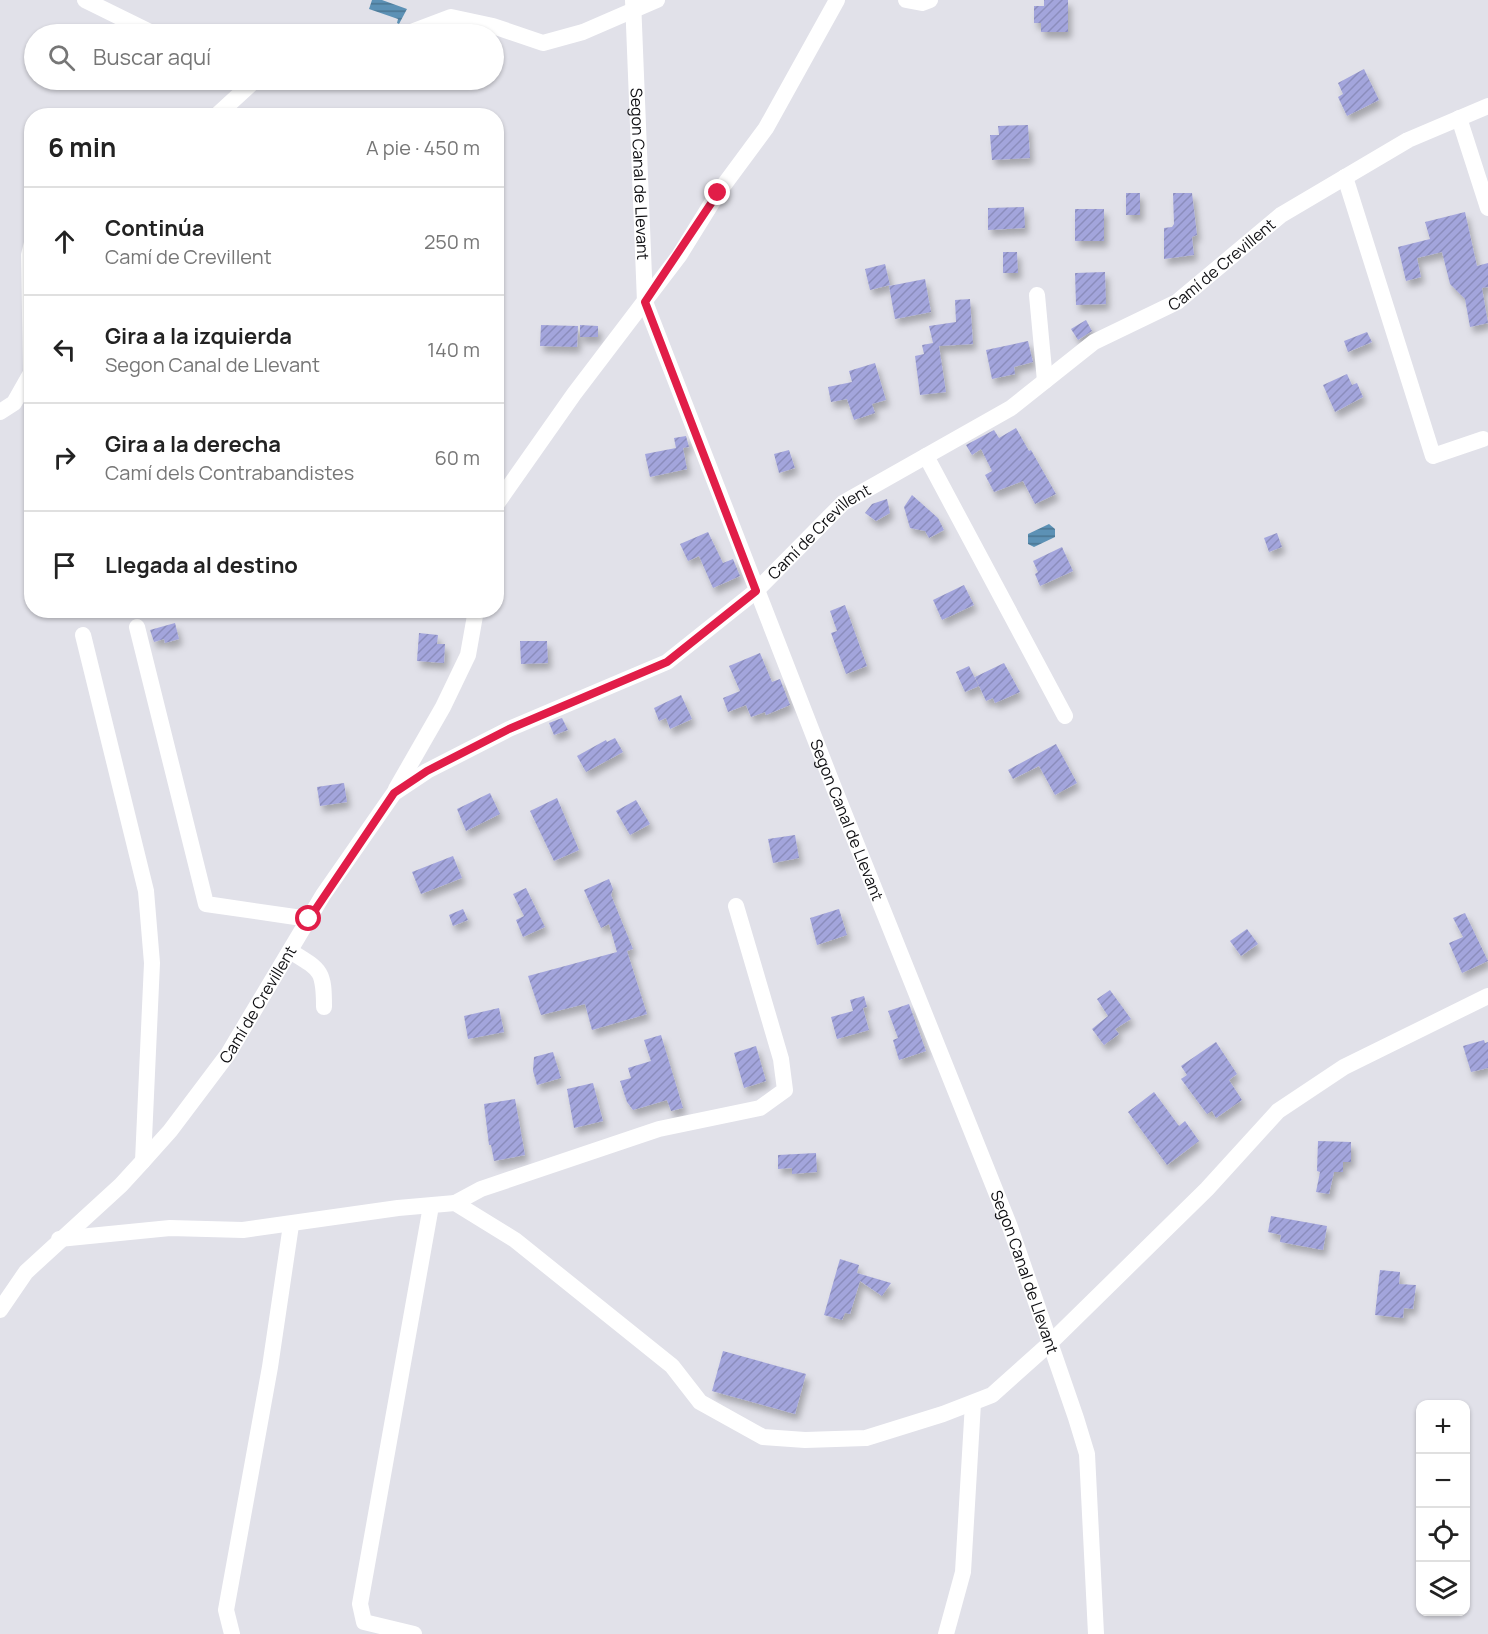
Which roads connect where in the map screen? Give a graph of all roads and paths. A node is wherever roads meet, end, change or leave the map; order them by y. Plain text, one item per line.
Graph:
1 (85, 0) edge
2 (657, 0) edge
3 (837, 0) edge
4 (906, 0) edge
5 (930, 0) edge
6 (633, 6) edge
7 (134, 24) edge
8 (432, 24) edge
9 (484, 24) edge
10 (504, 30) edge
11 (243, 90) edge
12 (1488, 106) edge
13 (224, 108) edge
14 (1459, 118) junction
15 (1345, 177) junction
16 (1488, 208) edge
17 (1037, 295) dead end
18 (645, 302) junction
19 (1045, 381) junction
20 (24, 385) edge
21 (0, 412) edge
22 (1483, 439) dead end
23 (926, 456) junction
24 (504, 494) edge
25 (756, 591) junction
26 (475, 618) edge
27 (137, 627) dead end
28 (82, 634) dead end
29 (1065, 716) dead end
30 (394, 793) junction
31 (735, 906) dead end
32 (309, 919) junction
33 (290, 951) junction
34 (1488, 996) edge
35 (324, 1007) dead end
36 (143, 1161) junction
37 (455, 1203) junction
38 (431, 1206) junction
39 (291, 1225) junction
40 (59, 1239) junction
41 (0, 1310) edge
42 (1049, 1344) junction
43 (973, 1402) junction
44 (232, 1634) edge
45 (414, 1634) edge
46 (946, 1634) edge
47 (1096, 1634) edge

1 - 7 street
2 - 6 street
3 - 18 street
4 - 5 street
6 - 10 street
6 - 18 street, Segon Canal de Llevant
8 - 9 street
11 - 13 street
12 - 14 street, Camí de Crevillent
14 - 15 street, Camí de Crevillent
14 - 16 street
15 - 19 street, Camí de Crevillent
15 - 22 street
17 - 19 street
18 - 24 street
18 - 25 street, Segon Canal de Llevant
19 - 23 street, Camí de Crevillent
20 - 21 street
23 - 25 street, Camí de Crevillent
23 - 29 street
25 - 30 street, Camí de Crevillent
25 - 42 street, Segon Canal de Llevant
26 - 30 street
27 - 32 street
28 - 36 street
30 - 32 street, Camí de Crevillent
31 - 37 street
32 - 33 street, Camí de Crevillent
33 - 35 street
33 - 36 street, Camí de Crevillent
34 - 42 street
36 - 40 street, Camí de Crevillent
37 - 38 street
37 - 43 street
38 - 39 street
38 - 45 street
39 - 40 street
39 - 44 street
40 - 41 street, Camí de Crevillent
42 - 43 street
42 - 47 street, Segon Canal de Llevant
43 - 46 street

